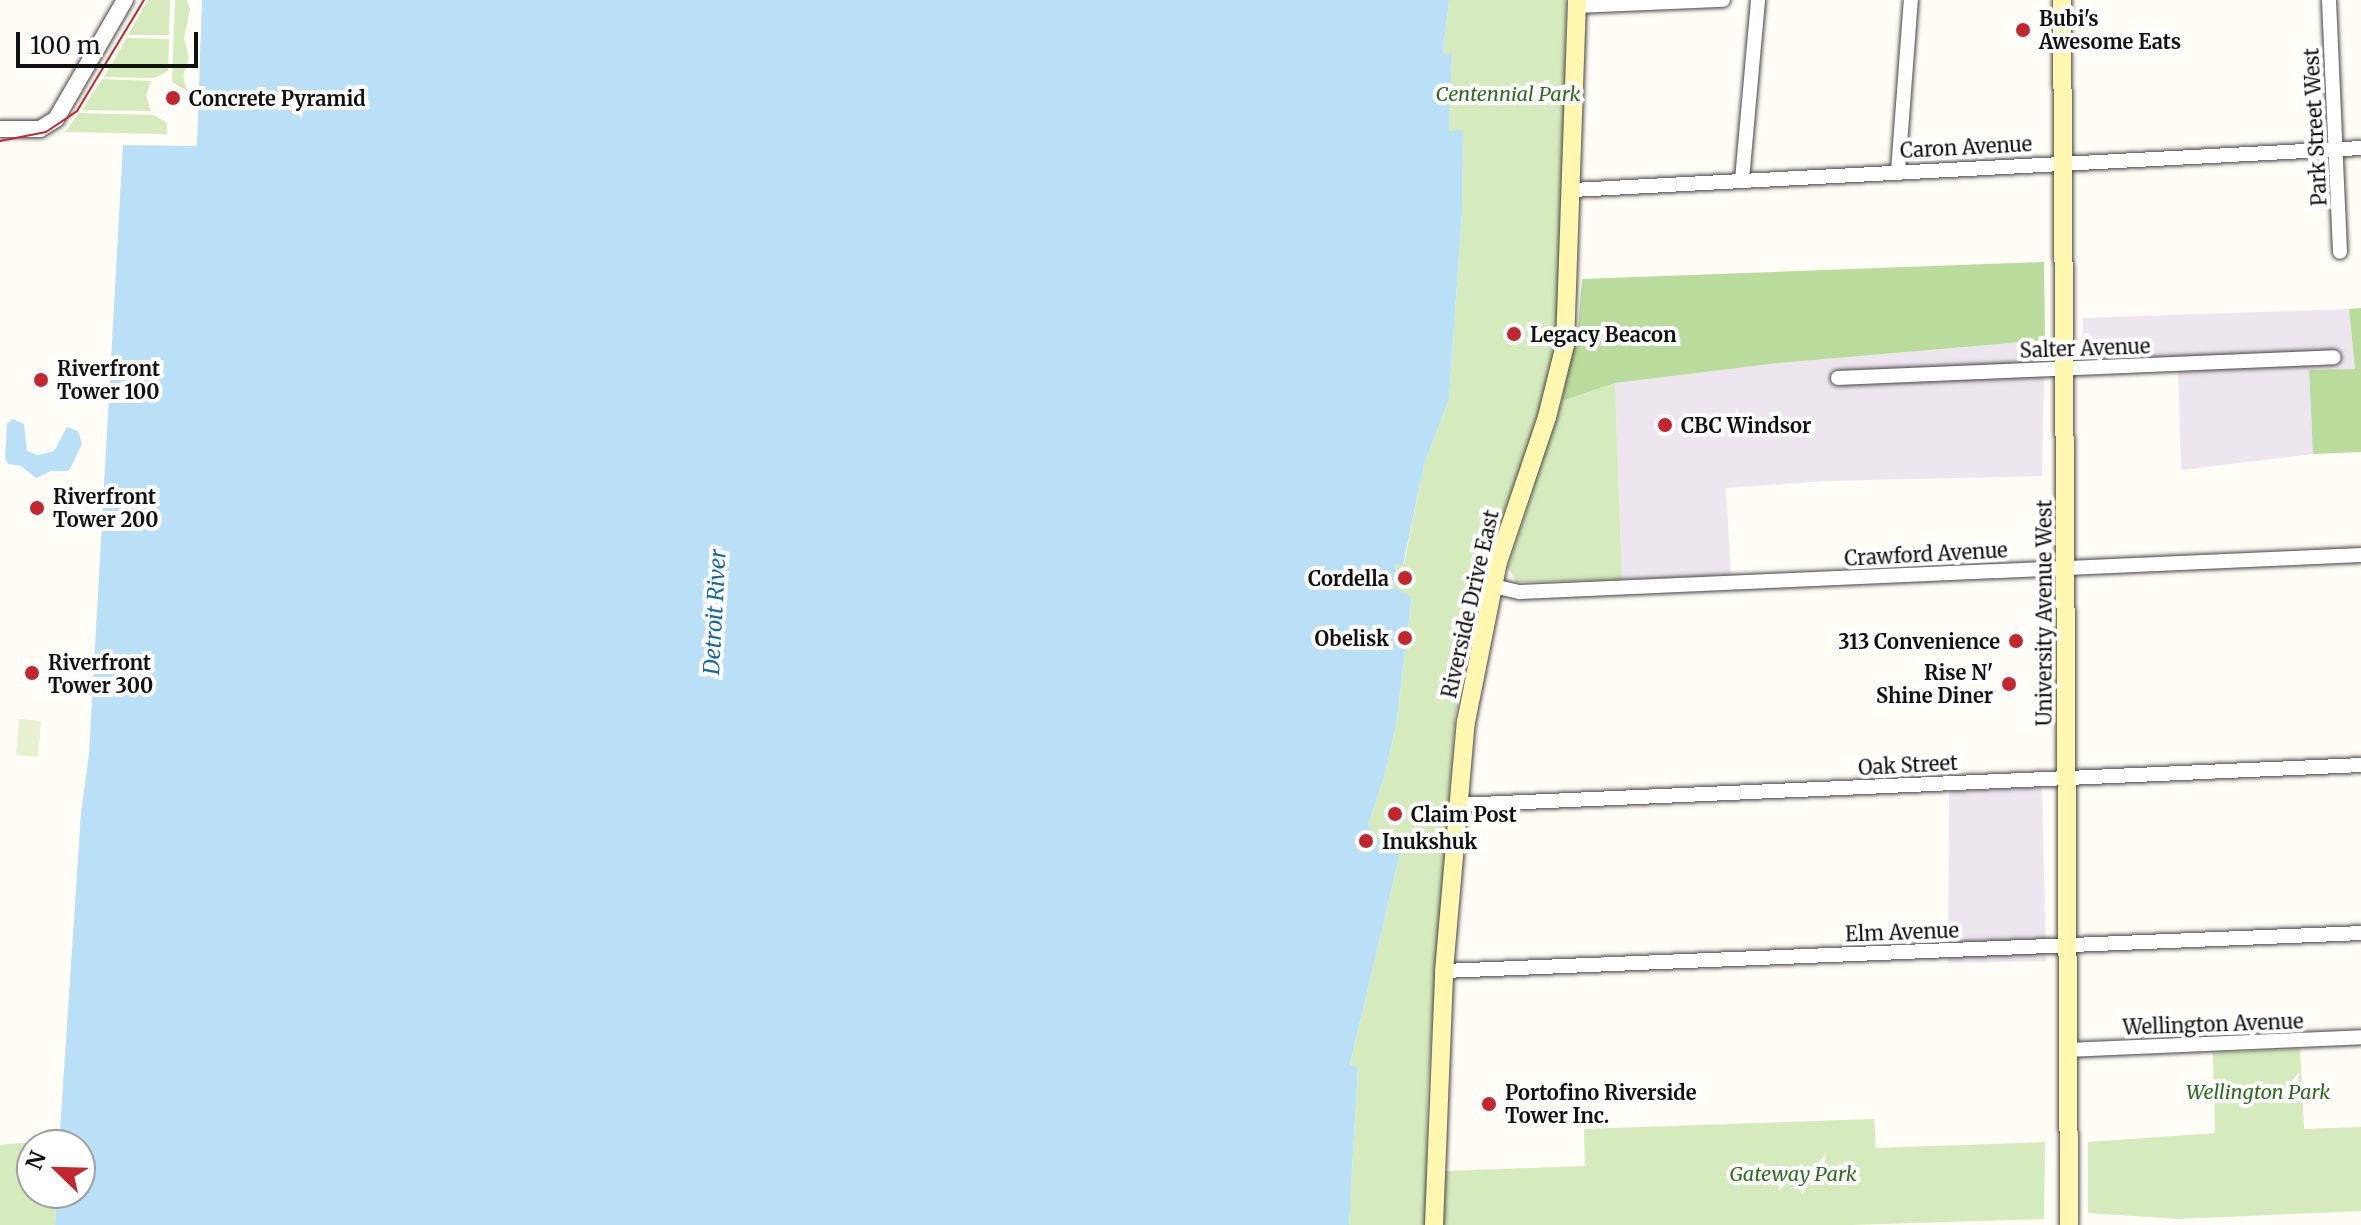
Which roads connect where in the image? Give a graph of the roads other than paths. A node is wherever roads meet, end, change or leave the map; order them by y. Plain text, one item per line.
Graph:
1 (125, 0) edge
2 (1723, 0) edge
3 (1758, 0) edge
4 (1911, 0) edge
5 (2062, 0) edge
6 (2329, 0) edge
7 (1577, 3) edge
8 (0, 129) edge
9 (2361, 148) edge
10 (2336, 149) junction
11 (2064, 161) junction
12 (1898, 171) junction
13 (1742, 180) junction
14 (1573, 190) junction
15 (2340, 252) dead end
16 (2334, 357) dead end
17 (2065, 368) junction
18 (1838, 378) dead end
19 (2361, 555) edge
20 (2066, 568) junction
21 (1493, 586) junction
22 (2361, 765) edge
23 (2067, 778) junction
24 (1457, 805) junction
25 (2361, 933) edge
26 (2067, 945) junction
27 (1444, 971) junction
28 (2361, 1037) edge
29 (2068, 1050) junction
30 (1434, 1225) edge
31 (2069, 1225) edge

1 - 8 street
2 - 7 street
3 - 13 street
4 - 12 street
5 - 11 main road, University Avenue West
6 - 10 street, Park Street West
7 - 14 main road, Riverside Drive East
9 - 10 street, Caron Avenue
10 - 11 street, Caron Avenue
10 - 15 street, Park Street West
11 - 12 street, Caron Avenue
11 - 17 main road, University Avenue West
12 - 13 street, Caron Avenue
13 - 14 street, Caron Avenue
14 - 21 main road, Riverside Drive East
16 - 17 street, Salter Avenue
17 - 18 street, Salter Avenue
17 - 20 main road, University Avenue West
19 - 20 street, Crawford Avenue
20 - 21 street, Crawford Avenue
20 - 23 main road, University Avenue West
21 - 24 main road, Riverside Drive East
22 - 23 street, Oak Street
23 - 24 street, Oak Street
23 - 26 main road, University Avenue West
24 - 27 main road, Riverside Drive East
25 - 26 street, Elm Avenue
26 - 27 street, Elm Avenue
26 - 29 main road, University Avenue West
27 - 30 main road, Riverside Drive East
28 - 29 street, Wellington Avenue
29 - 31 main road, University Avenue West

